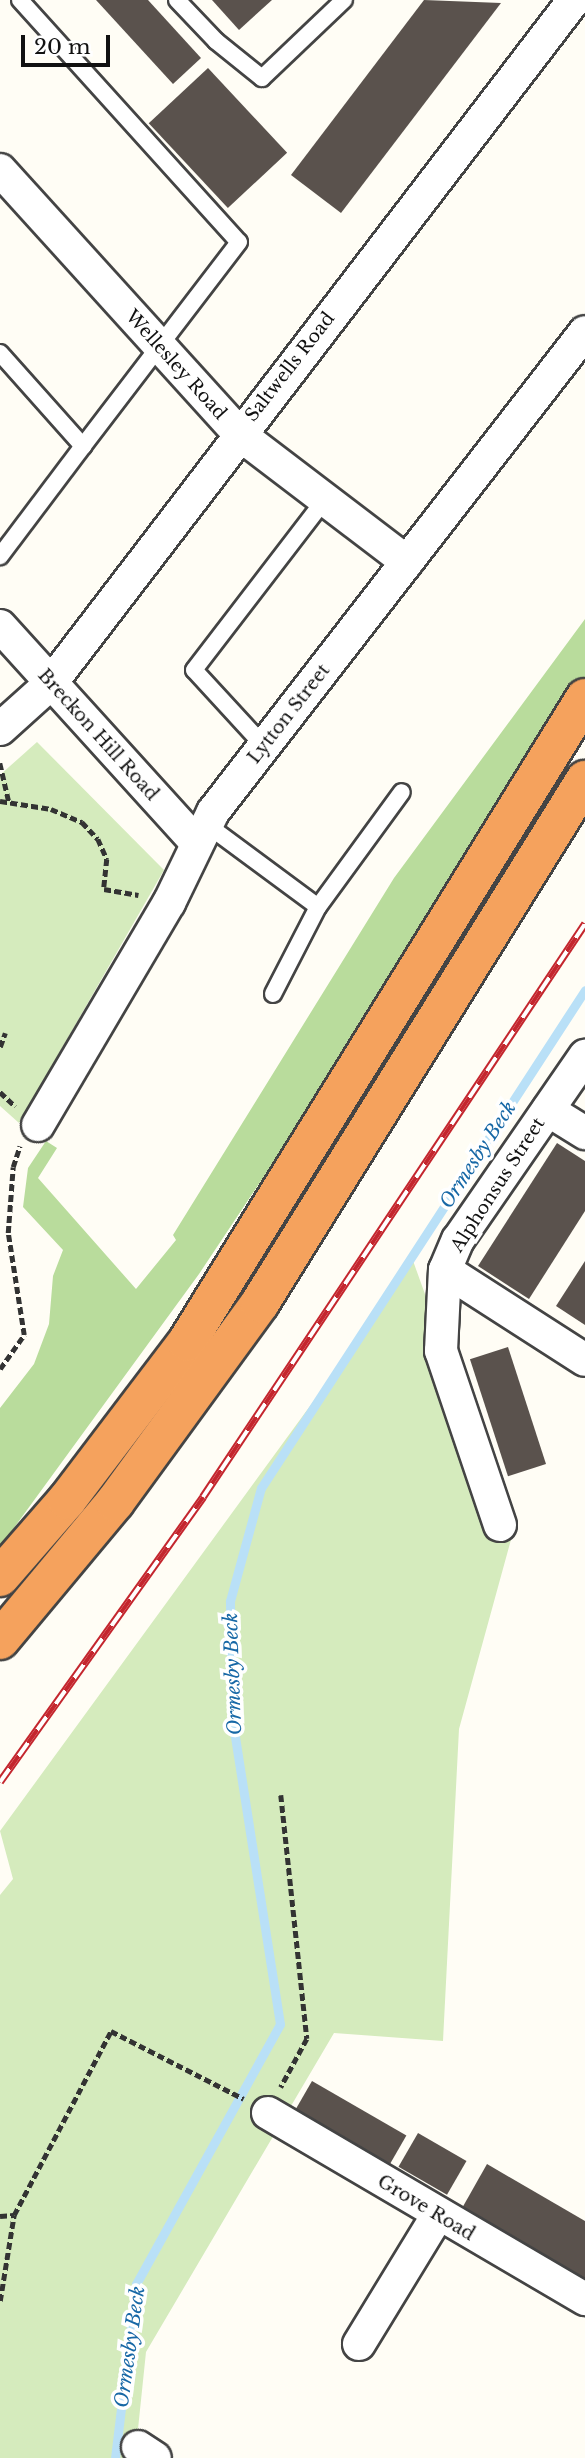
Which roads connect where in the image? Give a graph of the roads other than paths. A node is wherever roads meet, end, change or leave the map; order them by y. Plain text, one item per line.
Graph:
1 (20, 0) edge
2 (177, 0) edge
3 (344, 0) edge
4 (573, 0) edge
5 (0, 170) edge
6 (585, 332) edge
7 (159, 345) junction
8 (0, 353) edge
9 (239, 434) junction
10 (83, 446) junction
11 (326, 498) junction
12 (0, 556) edge
13 (407, 562) junction
14 (0, 626) edge
15 (51, 683) junction
16 (585, 698) edge
17 (0, 729) edge
18 (264, 746) junction
19 (585, 780) edge
20 (402, 792) dead end
21 (201, 833) junction
22 (318, 907) junction
23 (273, 994) dead end
24 (585, 1056) edge
25 (548, 1110) junction
26 (38, 1125) road end
27 (585, 1133) edge
28 (445, 1269) junction
29 (585, 1360) edge
30 (500, 1525) dead end
31 (0, 1577) edge
32 (0, 1640) edge
33 (260, 2109) road end
34 (437, 2216) junction
35 (585, 2300) edge
36 (359, 2344) dead end

1 - 7 lane
2 - 3 lane
4 - 9 street, Saltwells Road
5 - 7 street, Wellesley Road
6 - 13 street, Lytton Street
7 - 9 street, Wellesley Road
7 - 10 lane
8 - 10 lane
9 - 11 street, Wellesley Road
9 - 15 street, Saltwells Road
10 - 12 lane
11 - 13 street, Wellesley Road
11 - 18 lane
13 - 18 street, Lytton Street
14 - 15 street, Breckon Hill Road
15 - 17 street, Saltwells Road
15 - 21 street, Breckon Hill Road
16 - 31 highway
18 - 21 street, Lytton Street
19 - 32 highway
20 - 22 lane
21 - 22 lane
21 - 26 street, Lytton Street
22 - 23 lane
24 - 25 street, Alphonsus Street
25 - 27 street
25 - 28 street, Alphonsus Street
28 - 29 street
28 - 30 street, Alphonsus Street
33 - 34 street, Grove Road
34 - 35 street, Grove Road
34 - 36 street

